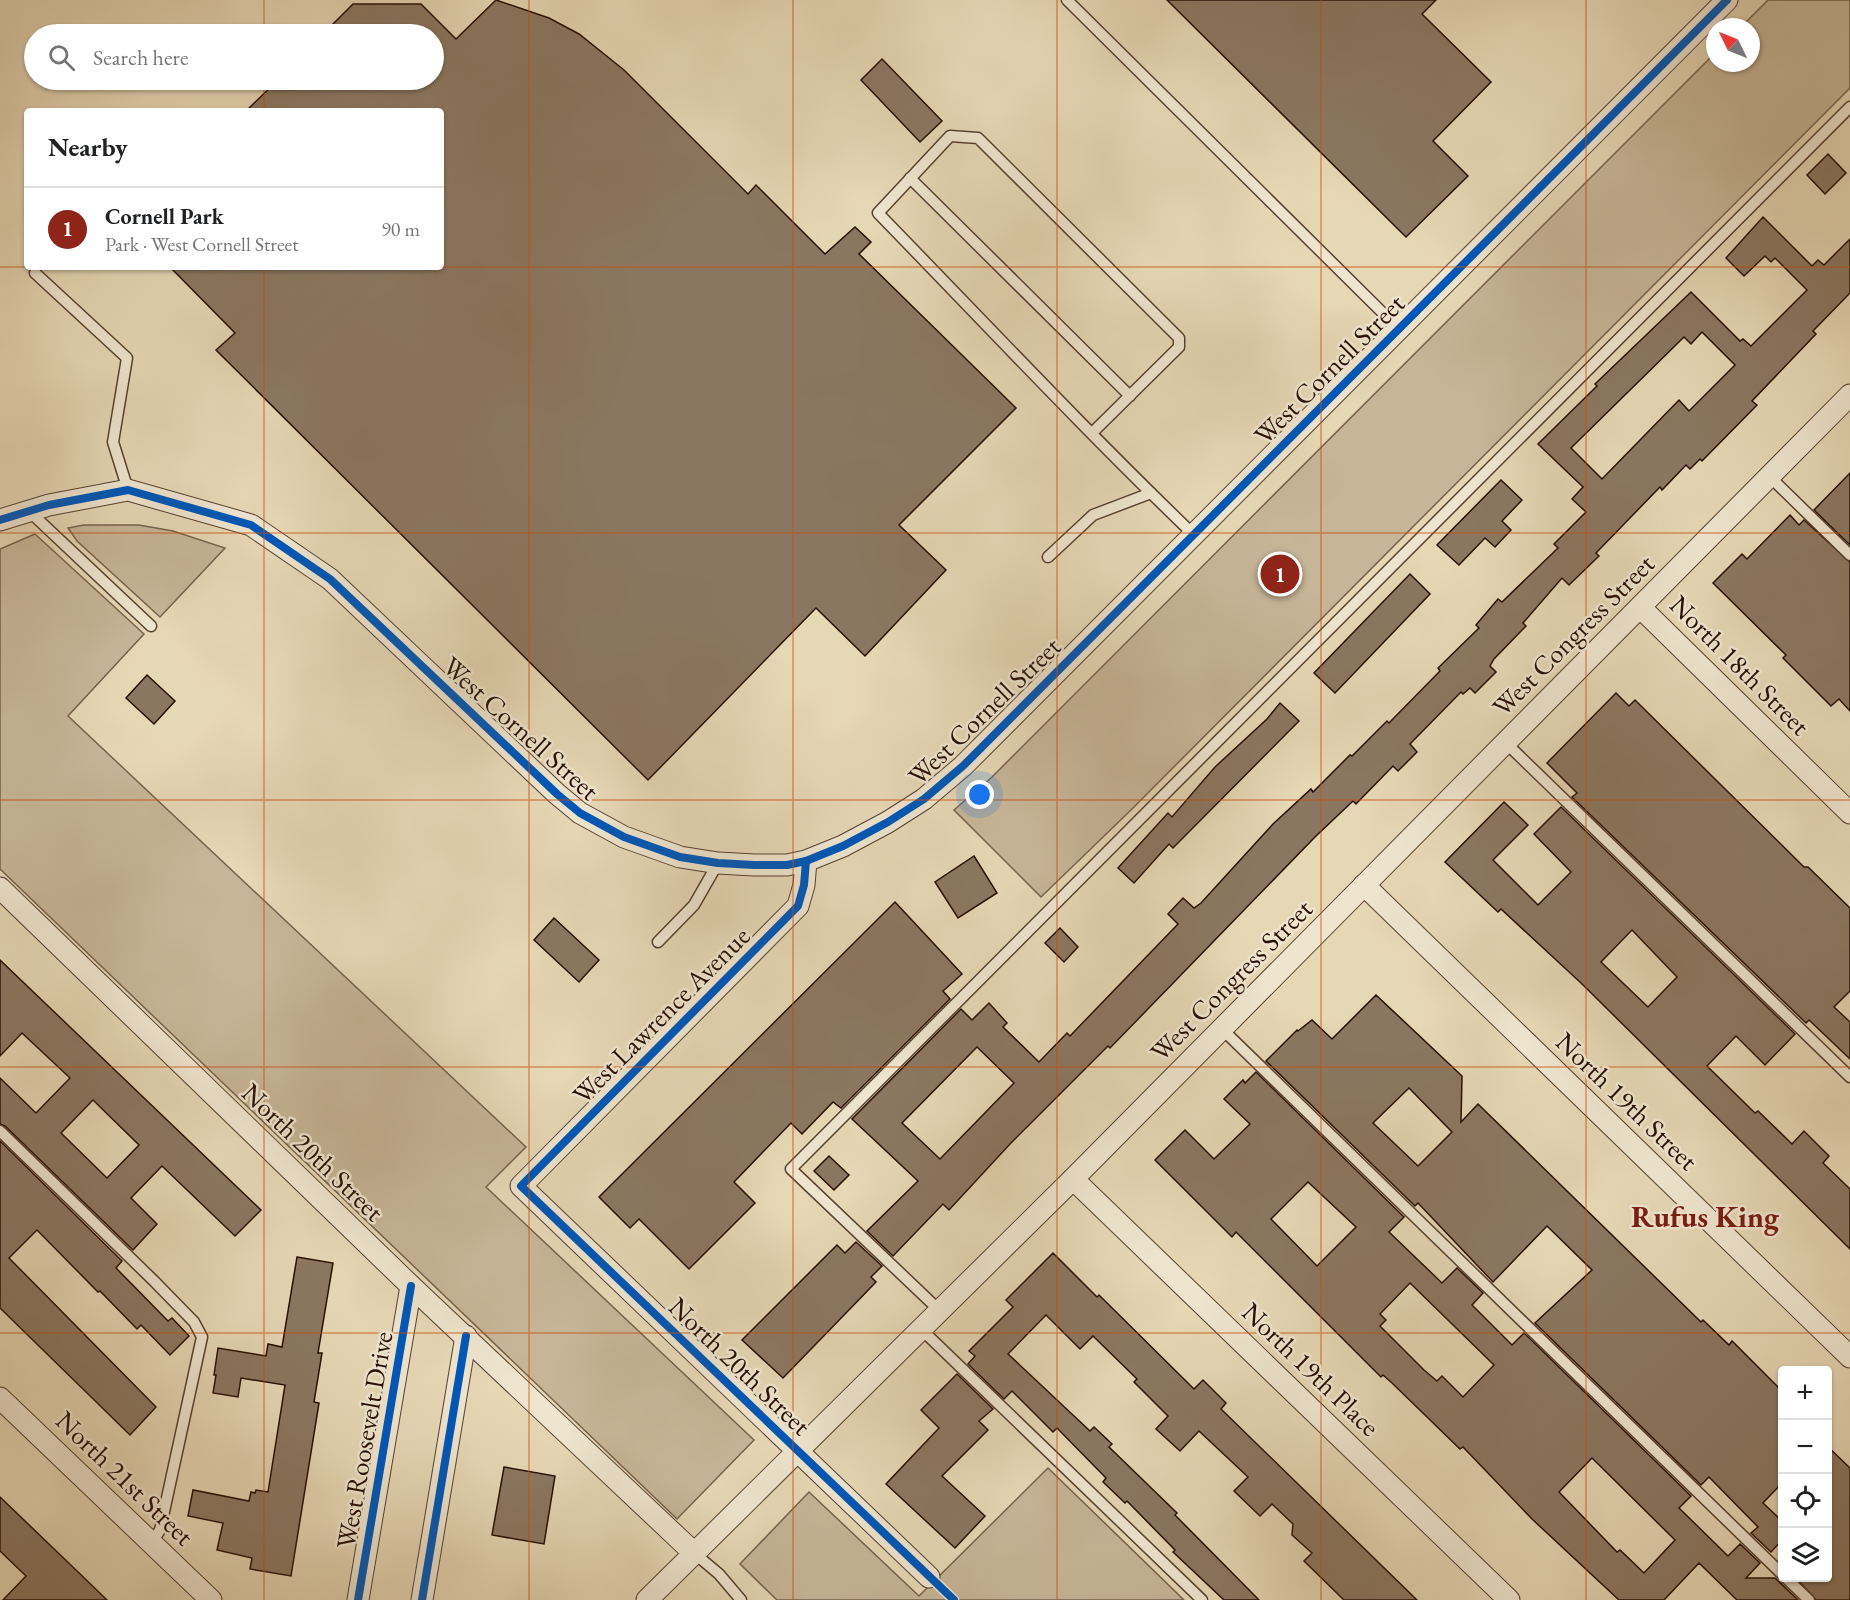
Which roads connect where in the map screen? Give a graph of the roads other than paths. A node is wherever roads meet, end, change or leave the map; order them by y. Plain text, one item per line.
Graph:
1 (1067, 0) edge
2 (1727, 0) edge
3 (1850, 107) edge
4 (910, 178) junction
5 (35, 273) dead end
6 (1399, 329) junction
7 (1850, 395) edge
8 (1130, 396) junction
9 (1092, 433) junction
10 (1769, 476) junction
11 (129, 490) junction
12 (1151, 493) junction
13 (29, 511) junction
14 (0, 520) edge
15 (1194, 535) junction
16 (1850, 555) edge
17 (1048, 557) dead end
18 (1641, 608) junction
19 (152, 626) dead end
20 (1506, 743) junction
21 (1850, 813) edge
22 (806, 861) junction
23 (717, 863) junction
24 (1364, 885) junction
25 (0, 888) edge
26 (658, 942) dead end
27 (1222, 1029) junction
28 (1850, 1077) edge
29 (0, 1131) edge
30 (1073, 1179) junction
31 (521, 1186) joint
32 (411, 1286) junction
33 (940, 1311) junction
34 (921, 1329) junction
35 (466, 1336) junction
36 (1850, 1357) edge
37 (0, 1398) edge
38 (797, 1450) junction
39 (151, 1544) junction
40 (694, 1553) junction
41 (1778, 1570) edge
42 (929, 1577) dead end
43 (1790, 1582) edge
44 (211, 1600) edge
45 (358, 1600) edge
46 (422, 1600) edge
47 (647, 1600) edge
48 (741, 1600) edge
49 (1202, 1600) edge
50 (1509, 1600) edge
51 (1809, 1600) edge

1 - 6 lane
2 - 6 street, West Cornell Street
3 - 33 lane
4 - 8 lane
4 - 8 lane
4 - 9 lane
5 - 11 lane
6 - 15 street, West Cornell Street
7 - 10 street, West Congress Street
8 - 9 lane
9 - 12 lane
10 - 16 lane
10 - 18 street, West Congress Street
11 - 13 street, West Cornell Street
11 - 23 street, West Cornell Street
12 - 15 lane
12 - 17 lane
13 - 14 street, West Cornell Street
13 - 19 lane
15 - 22 street, West Cornell Street
18 - 20 street, West Congress Street
18 - 21 street, North 18th Street
20 - 24 street, West Congress Street
20 - 28 lane
22 - 23 street, West Cornell Street
22 - 31 street, West Lawrence Avenue
23 - 26 lane
24 - 27 street, West Congress Street
24 - 36 street, North 19th Street
25 - 32 street, North 20th Street
27 - 30 street, West Congress Street
27 - 41 lane
29 - 39 lane
30 - 33 street, West Congress Street
30 - 50 street, North 19th Place
31 - 38 street, North 20th Street
32 - 35 street, North 20th Street
32 - 45 street, West Roosevelt Drive
33 - 34 street, West Congress Street
34 - 38 street, West Congress Street
34 - 49 lane
35 - 40 street, North 20th Street
35 - 46 street
37 - 39 street, North 21st Street
38 - 40 street, West Congress Street
38 - 42 street, North 20th Street
39 - 44 street, North 21st Street
40 - 47 street, West Congress Street
40 - 48 lane
43 - 51 lane

